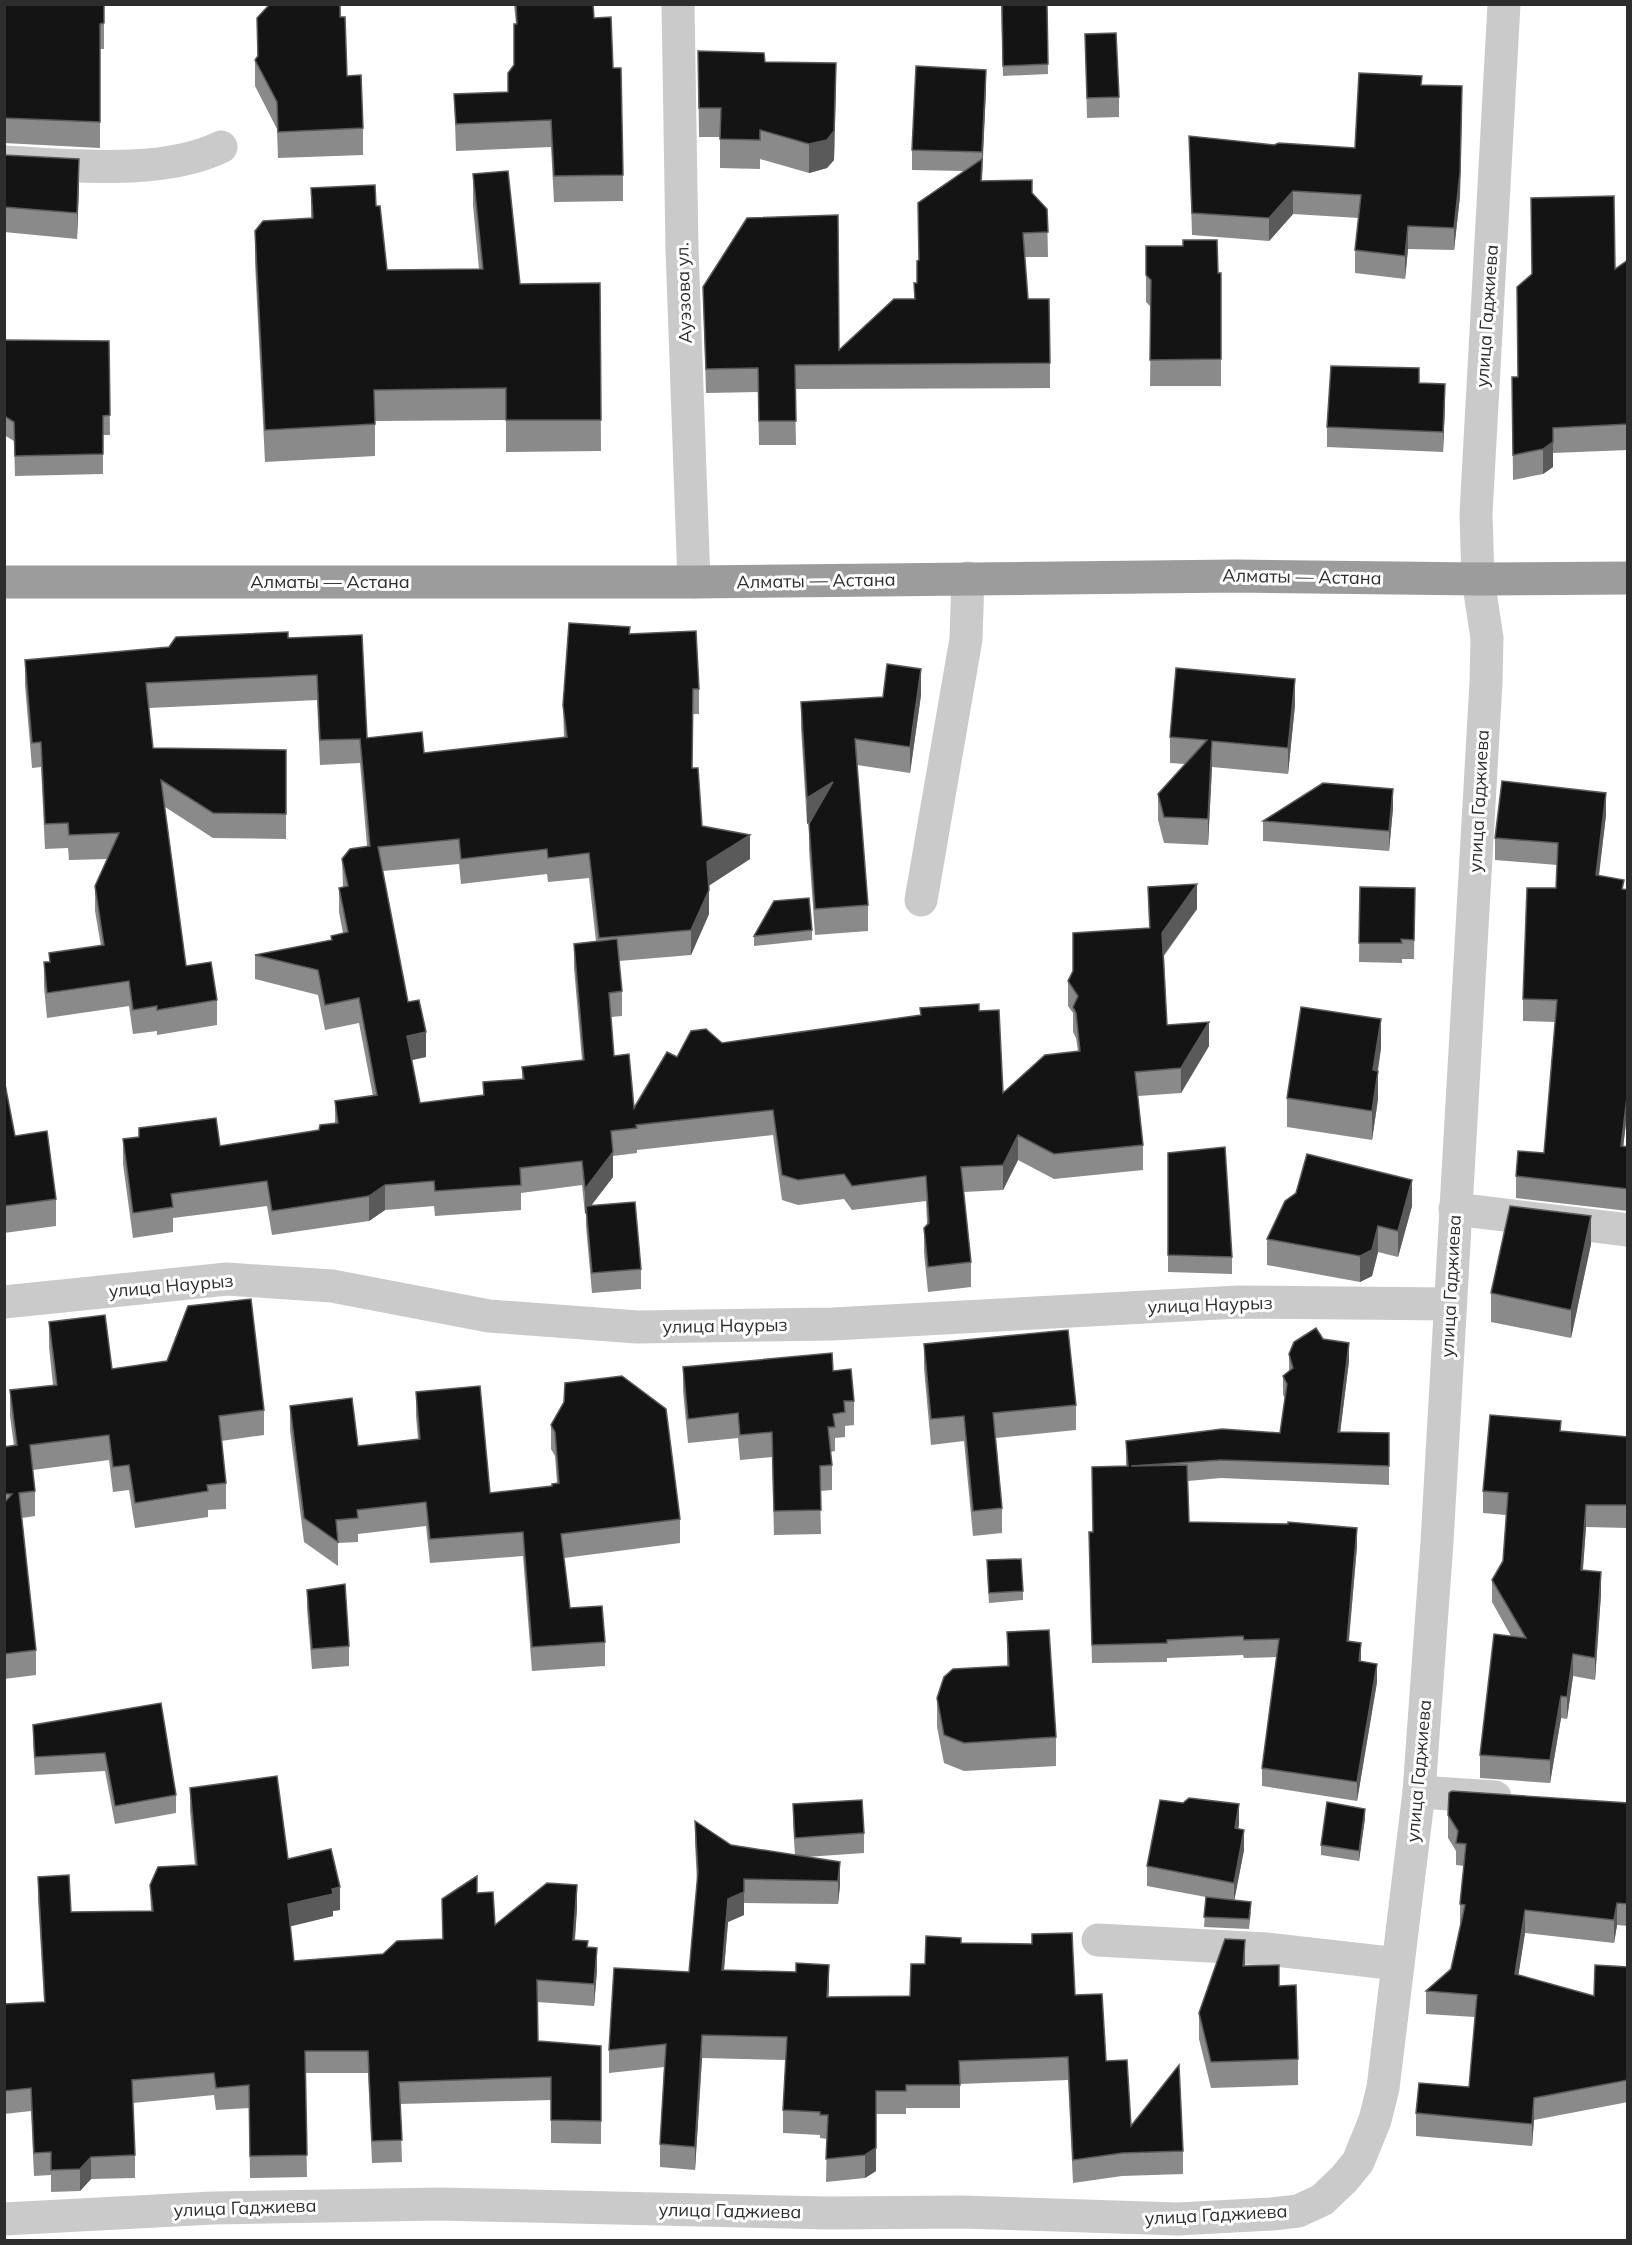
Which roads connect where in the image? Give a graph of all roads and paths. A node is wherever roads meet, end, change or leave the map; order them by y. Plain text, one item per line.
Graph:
1 (678, 4) edge
2 (1504, 4) edge
3 (221, 147) dead end
4 (4, 162) edge
5 (1628, 578) edge
6 (968, 579) junction
7 (1478, 579) junction
8 (4, 582) edge
9 (694, 582) junction
10 (921, 900) dead end
11 (1455, 1209) junction
12 (1628, 1230) edge
13 (4, 1302) edge
14 (1449, 1304) junction
15 (1419, 1792) junction
16 (1522, 1799) edge
17 (1098, 1940) dead end
18 (1398, 1964) junction
19 (4, 2219) edge
20 (833, 2227) edge

1 - 9 street, Ауэзова ул.
2 - 7 street, улица Гаджиева
3 - 4 street
5 - 7 highway, Алматы — Астана
6 - 7 highway, Алматы — Астана
6 - 9 highway, Алматы — Астана
6 - 10 street
7 - 11 street, улица Гаджиева
8 - 9 highway, Алматы — Астана
11 - 12 street
11 - 14 street, улица Гаджиева
13 - 14 street, улица Наурыз
14 - 15 street, улица Гаджиева
15 - 16 street
15 - 18 street, улица Гаджиева
17 - 18 street
18 - 20 street, улица Гаджиева
19 - 20 street, улица Гаджиева

